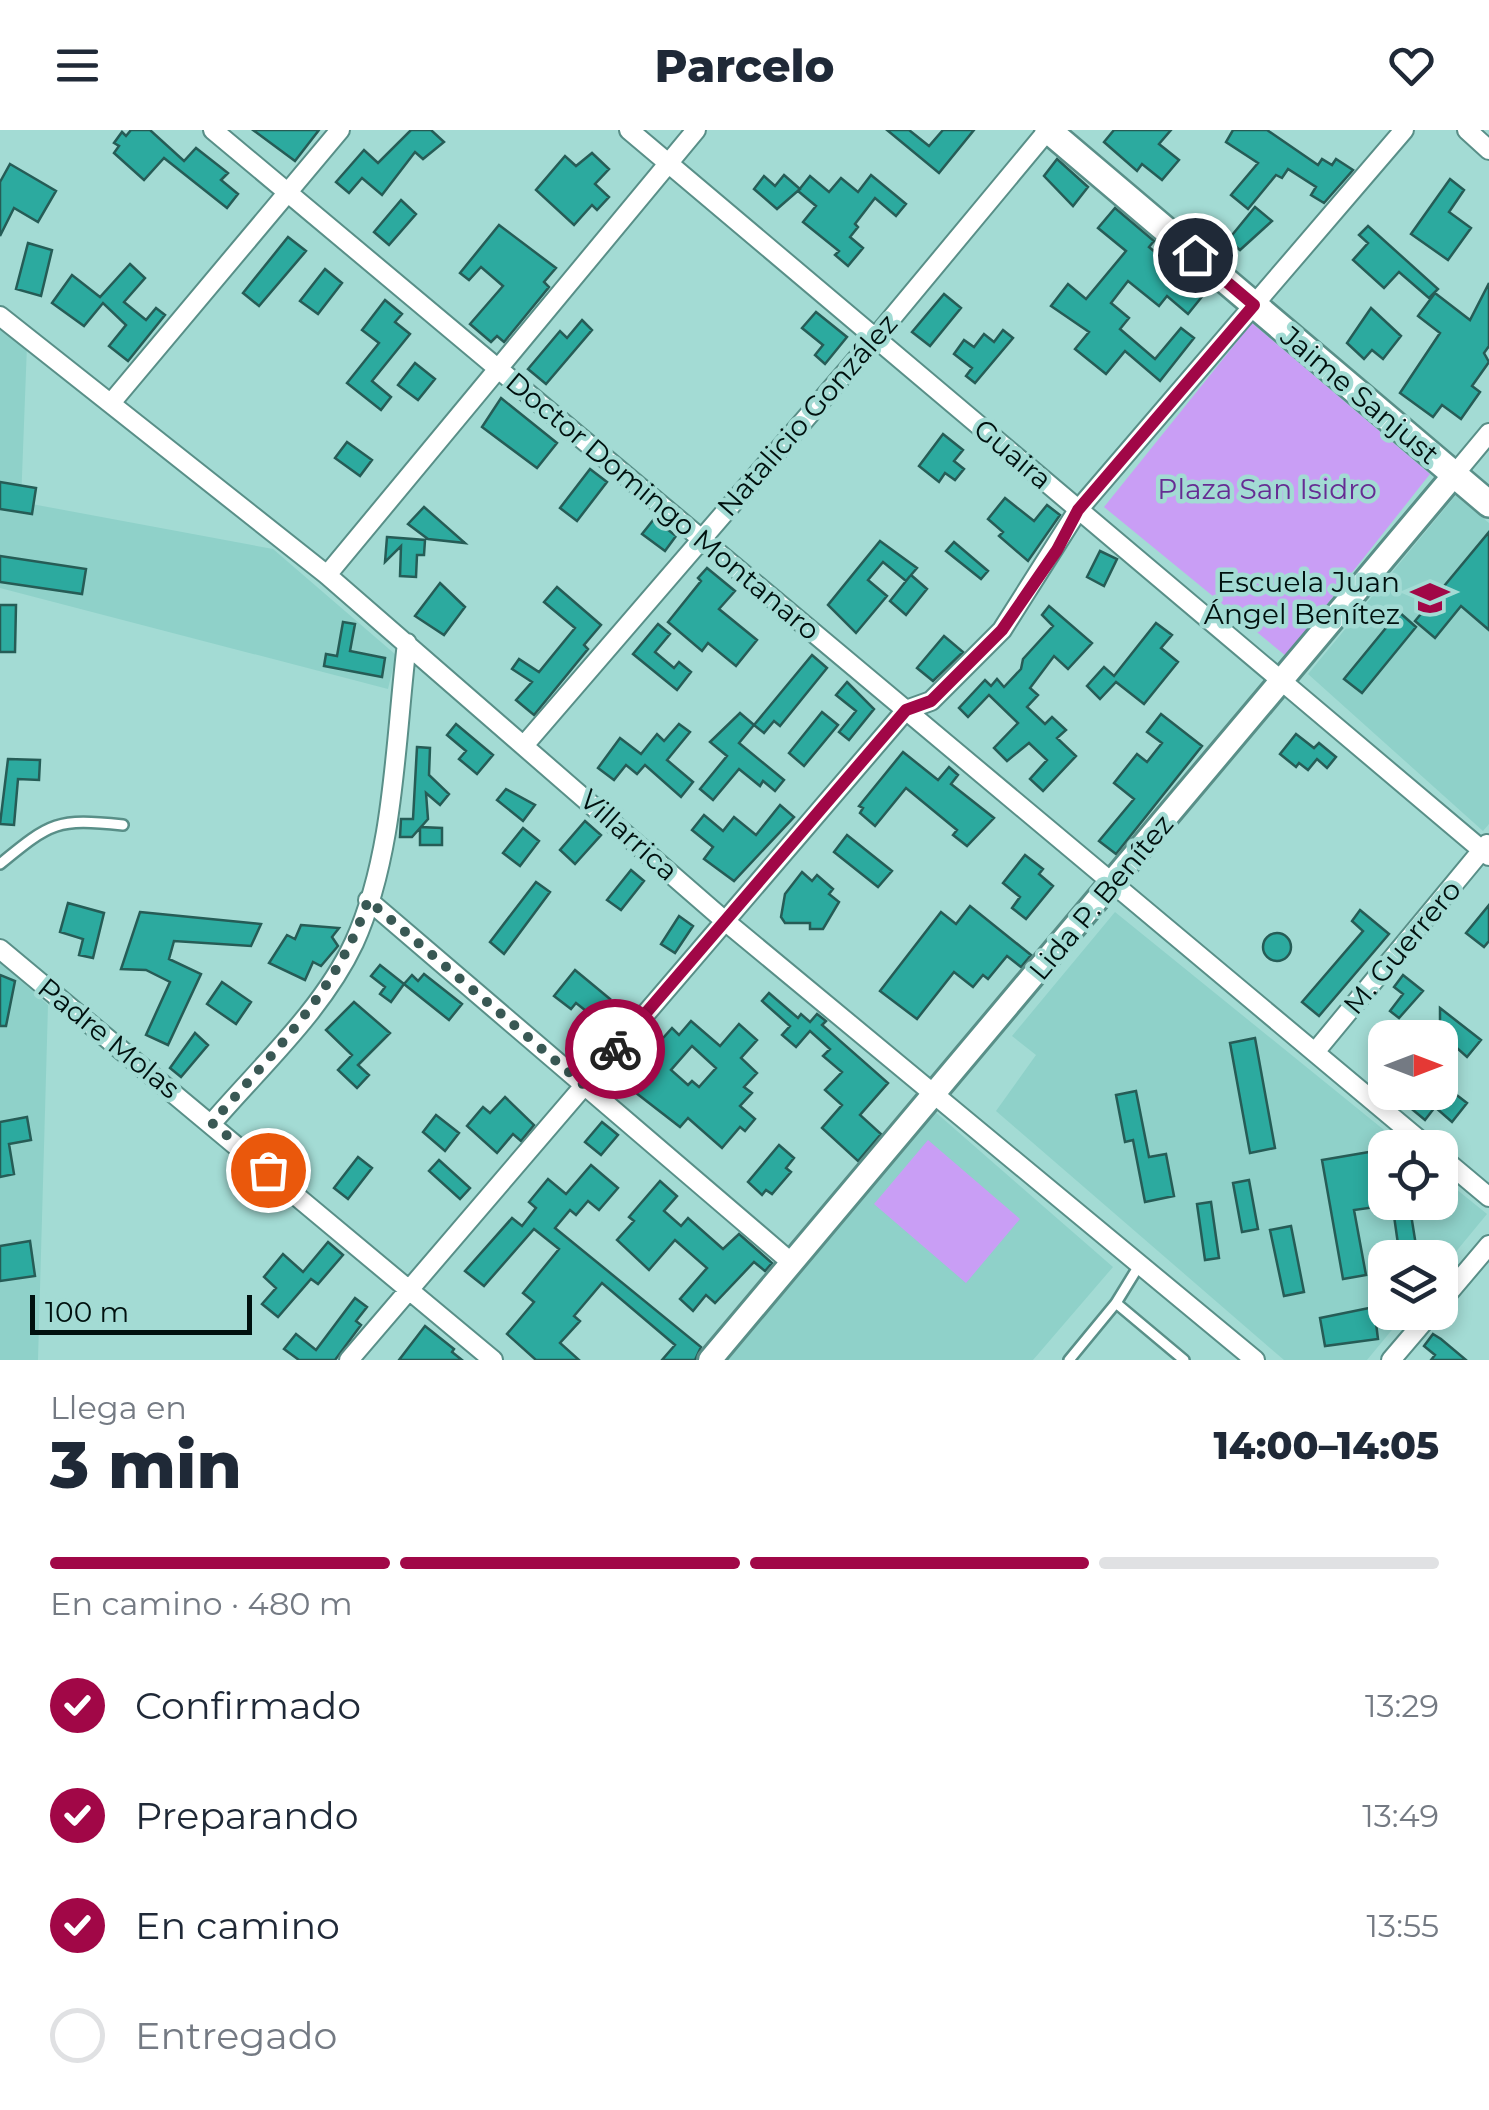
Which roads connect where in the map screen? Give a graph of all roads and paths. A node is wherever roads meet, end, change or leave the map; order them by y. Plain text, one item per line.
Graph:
1 (213, 130) edge
2 (340, 130) edge
3 (629, 130) edge
4 (696, 130) edge
5 (1048, 130) edge
6 (1404, 130) edge
7 (1466, 130) edge
8 (1489, 150) edge
9 (668, 163) junction
10 (286, 192) junction
11 (1254, 305) junction
12 (0, 316) edge
13 (876, 337) junction
14 (498, 368) junction
15 (111, 403) junction
16 (1489, 433) edge
17 (1454, 475) junction
18 (1489, 504) edge
19 (1078, 510) junction
20 (700, 538) junction
21 (327, 575) junction
22 (407, 642) junction
23 (1282, 683) junction
24 (906, 710) junction
25 (526, 743) junction
26 (123, 825) dead end
27 (1487, 849) edge
28 (0, 864) edge
29 (1112, 882) junction
30 (368, 900) junction
31 (725, 921) junction
32 (0, 949) edge
33 (1315, 1052) junction
34 (584, 1085) junction
35 (935, 1094) junction
36 (212, 1123) junction
37 (1408, 1130) edge
38 (1458, 1171) edge
39 (1489, 1197) edge
40 (1489, 1245) edge
41 (792, 1263) junction
42 (1140, 1264) junction
43 (1458, 1282) edge
44 (408, 1290) junction
45 (1116, 1303) junction
46 (1417, 1330) edge
47 (349, 1360) edge
48 (493, 1360) edge
49 (710, 1360) edge
50 (1069, 1360) edge
51 (1184, 1360) edge
52 (1255, 1360) edge
53 (1391, 1360) edge

1 - 10 street, Doctor Domingo Montanaro
2 - 10 street
3 - 9 street, Guaira
4 - 9 street
5 - 11 main road, Jaime Sanjust
5 - 13 street, Natalicio González
6 - 11 street
7 - 8 street
9 - 13 street, Guaira
9 - 14 street
10 - 14 street, Doctor Domingo Montanaro
10 - 15 street
11 - 17 main road, Jaime Sanjust
11 - 19 street
12 - 15 street, Villarrica
13 - 19 street, Guaira
13 - 20 street, Natalicio González
14 - 20 street, Doctor Domingo Montanaro
14 - 21 street
15 - 21 street, Villarrica
16 - 17 street, Lida P. Benítez
17 - 18 main road, Jaime Sanjust
17 - 23 street, Lida P. Benítez
19 - 23 street, Guaira
19 - 24 street
20 - 24 street, Doctor Domingo Montanaro
20 - 25 street, Natalicio González
21 - 22 street, Villarrica
22 - 25 street, Villarrica
22 - 30 street
23 - 27 street, Guaira
23 - 29 street, Lida P. Benítez
24 - 29 street, Doctor Domingo Montanaro
24 - 31 street
25 - 31 street, Villarrica
26 - 28 lane
27 - 33 street, M. Guerrero
29 - 33 street, Doctor Domingo Montanaro
29 - 35 street, Lida P. Benítez
30 - 34 street
30 - 36 street
31 - 34 street
31 - 35 street, Villarrica
32 - 36 street, Padre Molas
33 - 37 street, Doctor Domingo Montanaro
34 - 41 street
34 - 44 street
35 - 41 street, Lida P. Benítez
35 - 42 street, Villarrica
36 - 44 street, Padre Molas
38 - 39 street
40 - 43 street
41 - 49 street, Lida P. Benítez
42 - 45 lane
42 - 52 street, Villarrica
44 - 47 street
44 - 48 street, Padre Molas
45 - 50 lane
45 - 51 lane
46 - 53 street

